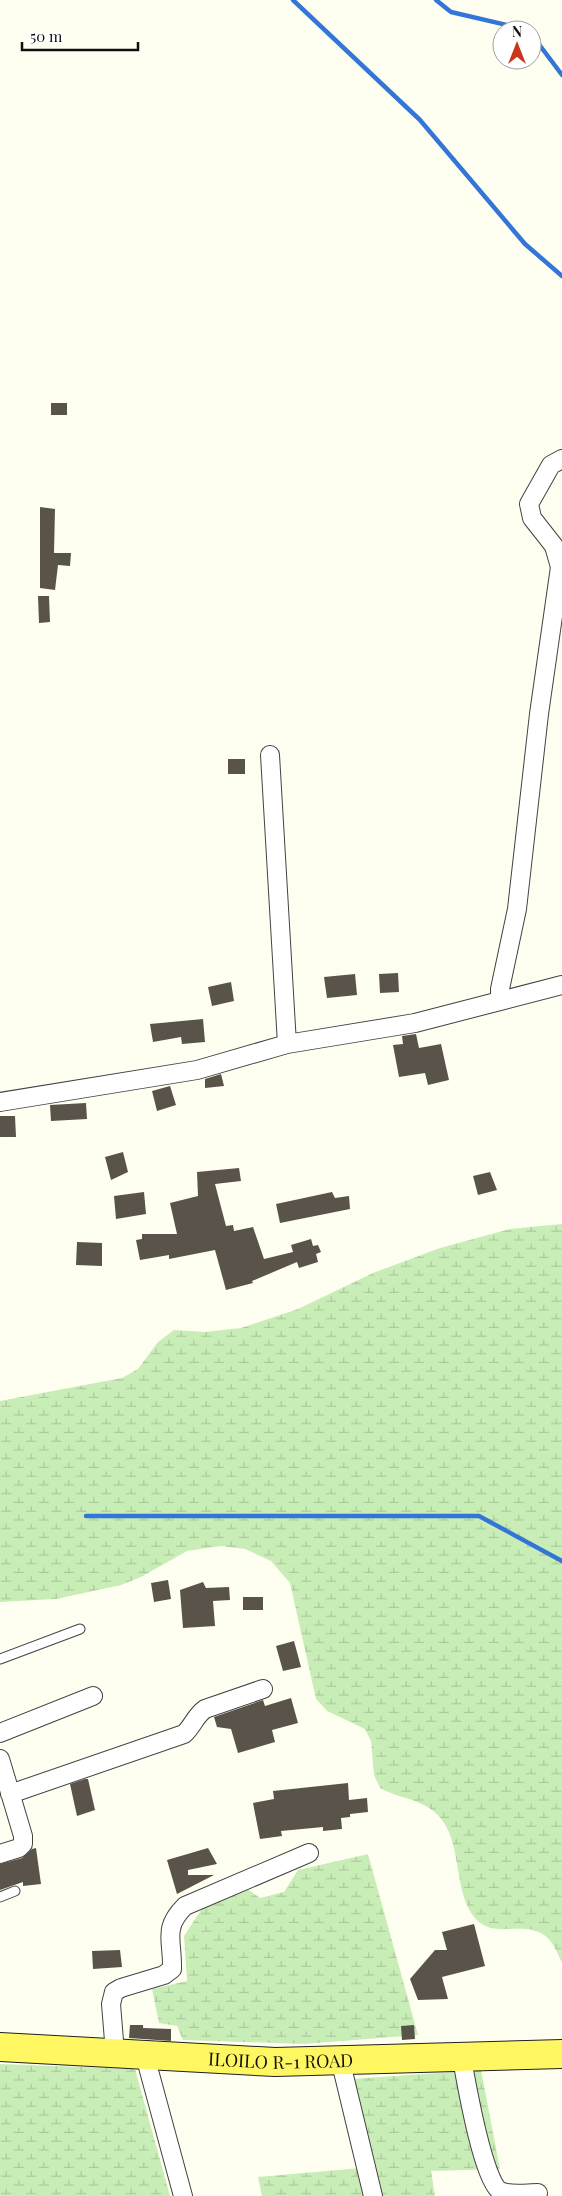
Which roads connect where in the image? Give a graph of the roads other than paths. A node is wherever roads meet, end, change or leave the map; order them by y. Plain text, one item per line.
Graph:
1 (562, 459) edge
2 (270, 755) dead end
3 (562, 985) edge
4 (500, 1001) junction
5 (287, 1044) junction
6 (0, 1102) edge
7 (80, 1629) dead end
8 (0, 1658) edge
9 (263, 1689) dead end
10 (93, 1696) dead end
11 (0, 1733) edge
12 (0, 1761) edge
13 (10, 1794) junction
14 (309, 1853) dead end
15 (0, 1854) edge
16 (15, 1891) dead end
17 (0, 1897) edge
18 (0, 2047) edge
19 (115, 2053) junction
20 (562, 2054) edge
21 (145, 2056) junction
22 (340, 2059) junction
23 (462, 2059) junction
24 (538, 2193) dead end
25 (183, 2196) edge
26 (374, 2196) edge

1 - 4 street
2 - 5 street
3 - 4 street
4 - 5 street
5 - 6 street
7 - 8 lane
9 - 13 street
10 - 11 street
12 - 13 street
13 - 15 street
14 - 19 street
16 - 17 lane
18 - 19 main road, ILOILO R-1 ROAD
19 - 21 main road, ILOILO R-1 ROAD
20 - 23 main road, ILOILO R-1 ROAD
21 - 22 main road, ILOILO R-1 ROAD
21 - 25 street
22 - 23 main road, ILOILO R-1 ROAD
22 - 26 street
23 - 24 street

